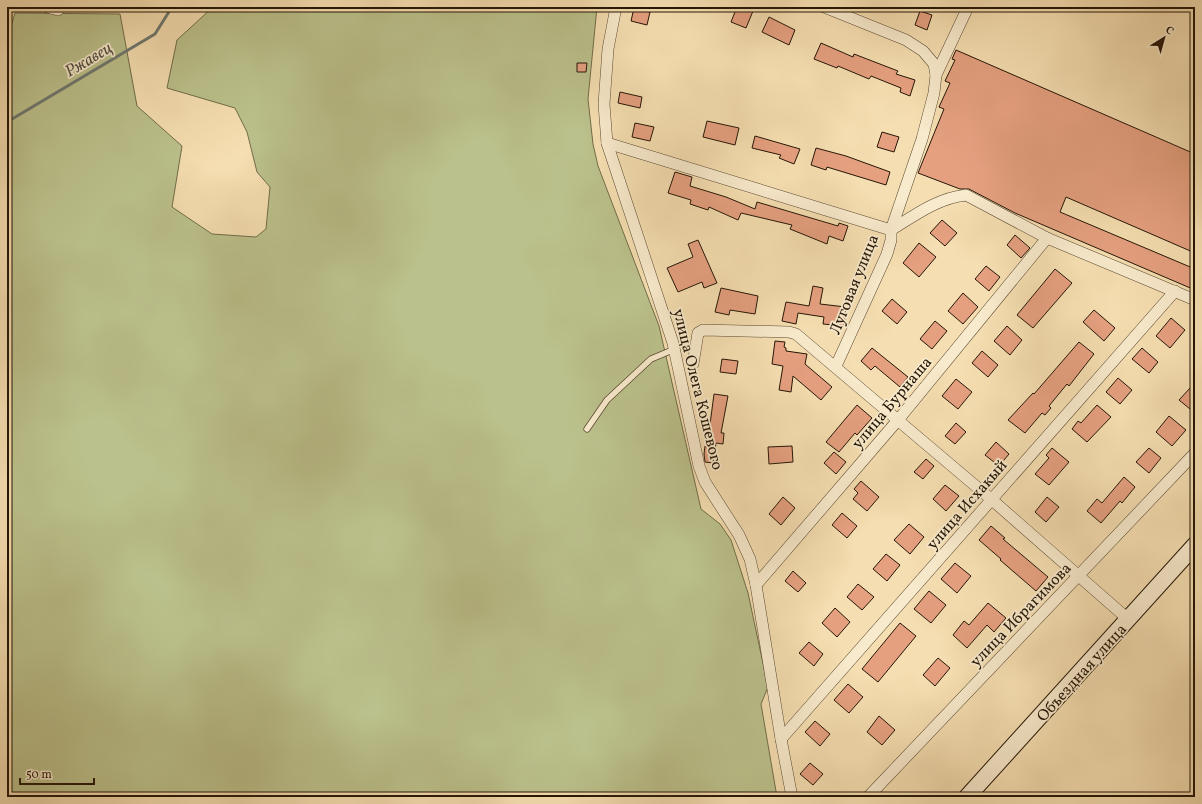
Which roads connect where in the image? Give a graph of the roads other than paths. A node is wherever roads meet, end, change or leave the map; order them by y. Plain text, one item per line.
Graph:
1 (616, 7) edge
2 (824, 7) edge
3 (968, 7) edge
4 (935, 69) junction
5 (607, 143) junction
6 (891, 230) junction
7 (1047, 238) junction
8 (1175, 291) junction
9 (1195, 300) edge
10 (675, 349) junction
11 (693, 364) dead end
12 (836, 366) junction
13 (898, 420) junction
14 (586, 429) dead end
15 (1194, 456) edge
16 (992, 499) junction
17 (1195, 545) edge
18 (1079, 576) junction
19 (756, 585) junction
20 (1129, 620) junction
21 (781, 739) junction
22 (792, 797) edge
23 (868, 797) edge
24 (967, 797) edge

1 - 5 street, улица Олега Кошевого
2 - 4 street
3 - 4 street
4 - 6 street
5 - 6 street, Луговая улица
5 - 10 street, улица Олега Кошевого
6 - 7 street
6 - 12 street, Луговая улица
7 - 8 street
7 - 13 street, улица Бурнаша
8 - 9 street
8 - 16 street, улица Исхакый
10 - 14 lane
10 - 19 street, улица Олега Кошевого
11 - 12 street, Луговая улица
12 - 13 street
13 - 16 street
13 - 19 street, улица Бурнаша
15 - 18 street, улица Ибрагимова
16 - 18 street
16 - 21 street, улица Исхакый
17 - 20 street, Объездная улица
18 - 20 street
18 - 23 street, улица Ибрагимова
19 - 21 street, улица Олега Кошевого
20 - 24 street, Объездная улица
21 - 22 street, улица Олега Кошевого

